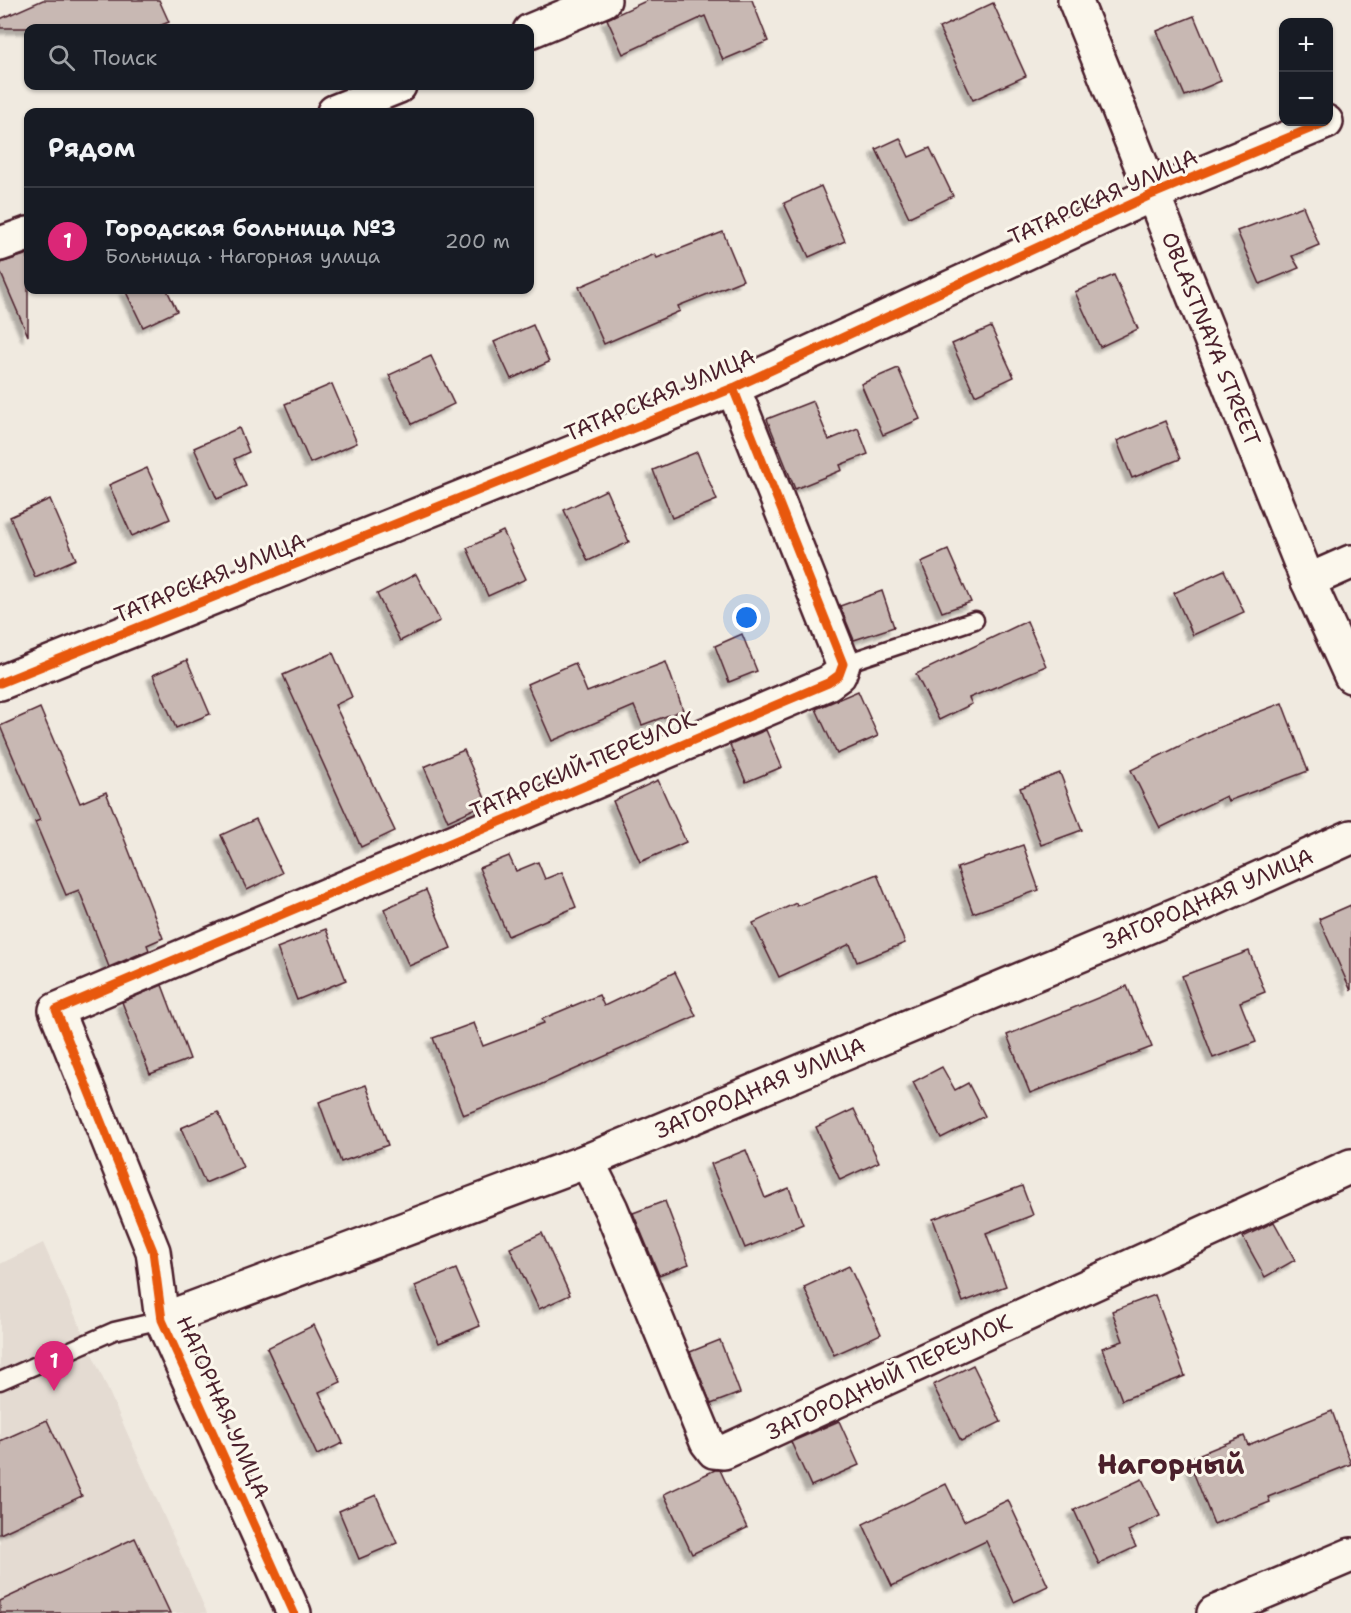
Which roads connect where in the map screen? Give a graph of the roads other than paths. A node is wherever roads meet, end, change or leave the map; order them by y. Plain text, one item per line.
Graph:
1 (604, 0) edge
2 (1075, 0) edge
3 (534, 29) edge
4 (389, 90) edge
5 (344, 108) edge
6 (1351, 111) edge
7 (1333, 118) edge
8 (1315, 126) edge
9 (1153, 194) junction
10 (24, 235) edge
11 (0, 244) edge
12 (733, 388) junction
13 (1351, 562) edge
14 (1308, 581) junction
15 (975, 620) dead end
16 (843, 664) junction
17 (1351, 676) edge
18 (0, 683) edge
19 (1351, 837) edge
20 (56, 1010) joint
21 (587, 1161) junction
22 (1351, 1166) edge
23 (162, 1320) junction
24 (0, 1381) edge
25 (1351, 1555) edge
26 (294, 1613) edge
27 (1214, 1613) edge

1 - 3 street
2 - 9 street, OBLASTNAYA STREET
4 - 5 street
6 - 7 street, ТАТАРСКАЯ УЛИЦА
8 - 9 street, ТАТАРСКАЯ УЛИЦА
9 - 12 street, ТАТАРСКАЯ УЛИЦА
9 - 14 street, OBLASTNAYA STREET
10 - 11 street
12 - 16 street
12 - 18 street, ТАТАРСКАЯ УЛИЦА
13 - 14 street
14 - 17 street, OBLASTNAYA STREET
15 - 16 lane
16 - 20 street, ТАТАРСКИЙ ПЕРЕУЛОК
19 - 21 street, ЗАГОРОДНАЯ УЛИЦА
20 - 23 street, НАГОРНАЯ УЛИЦА
21 - 22 street, ЗАГОРОДНЫЙ ПЕРЕУЛОК
21 - 23 street, ЗАГОРОДНАЯ УЛИЦА
23 - 24 lane
23 - 26 street, НАГОРНАЯ УЛИЦА
25 - 27 street

